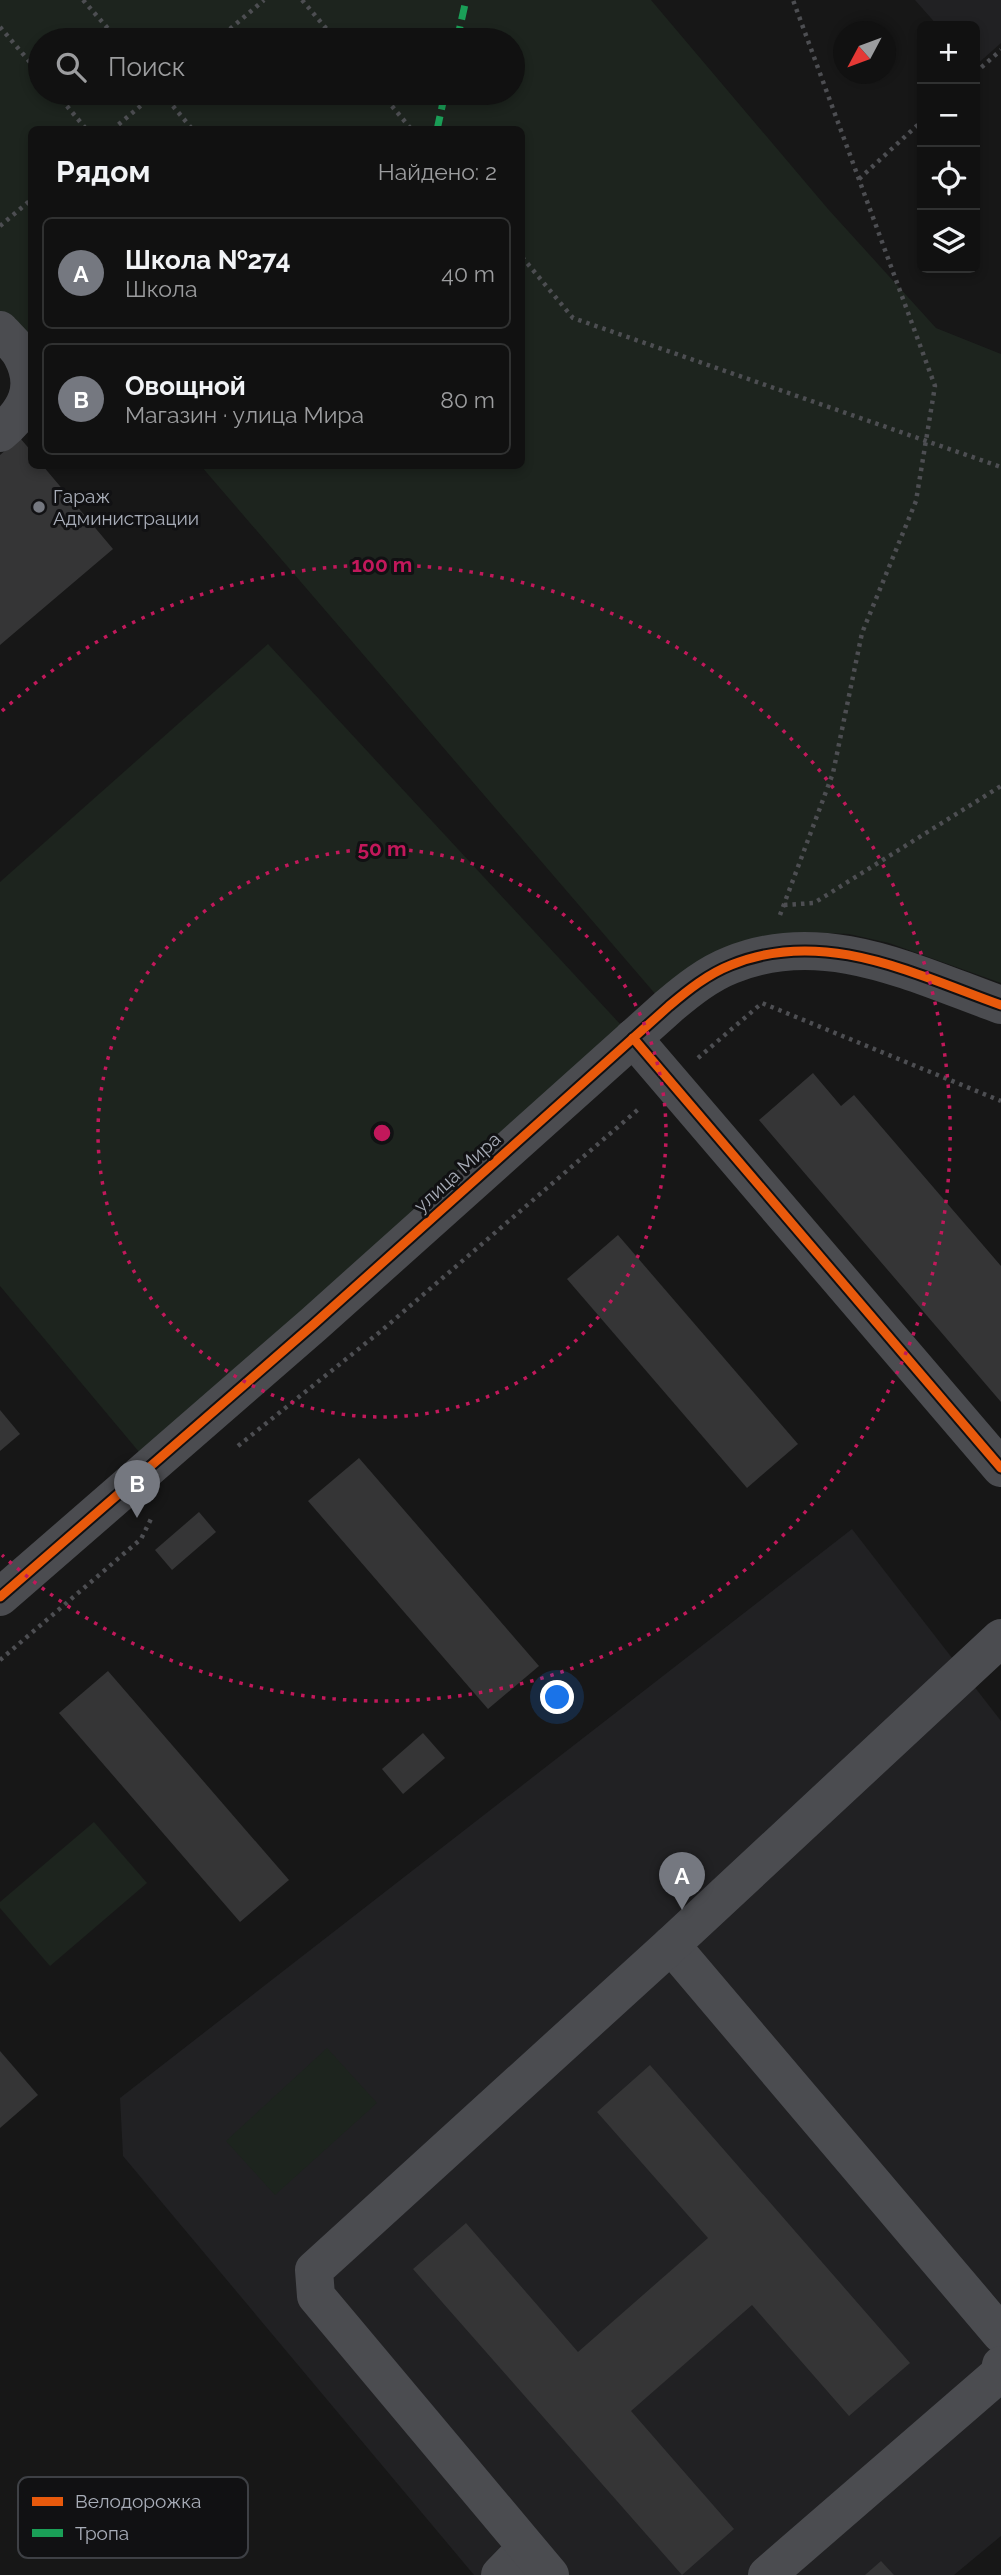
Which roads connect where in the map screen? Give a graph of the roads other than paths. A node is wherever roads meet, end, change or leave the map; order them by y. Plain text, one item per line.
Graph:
1 (0, 330) edge
2 (28, 380) edge
3 (28, 393) edge
4 (0, 433) edge
5 (1001, 1006) edge
6 (633, 1038) junction
7 (1001, 1468) edge
8 (0, 1597) edge
9 (1001, 1637) edge
10 (671, 1945) junction
11 (1001, 2334) edge
12 (1001, 2365) edge
13 (538, 2562) edge
14 (500, 2575) edge
15 (767, 2575) edge

1 - 2 street
3 - 4 street
5 - 6 street, улица Мира
6 - 7 street
6 - 8 street, улица Мира
9 - 10 street
10 - 11 street
10 - 13 street
12 - 15 street
13 - 14 street

